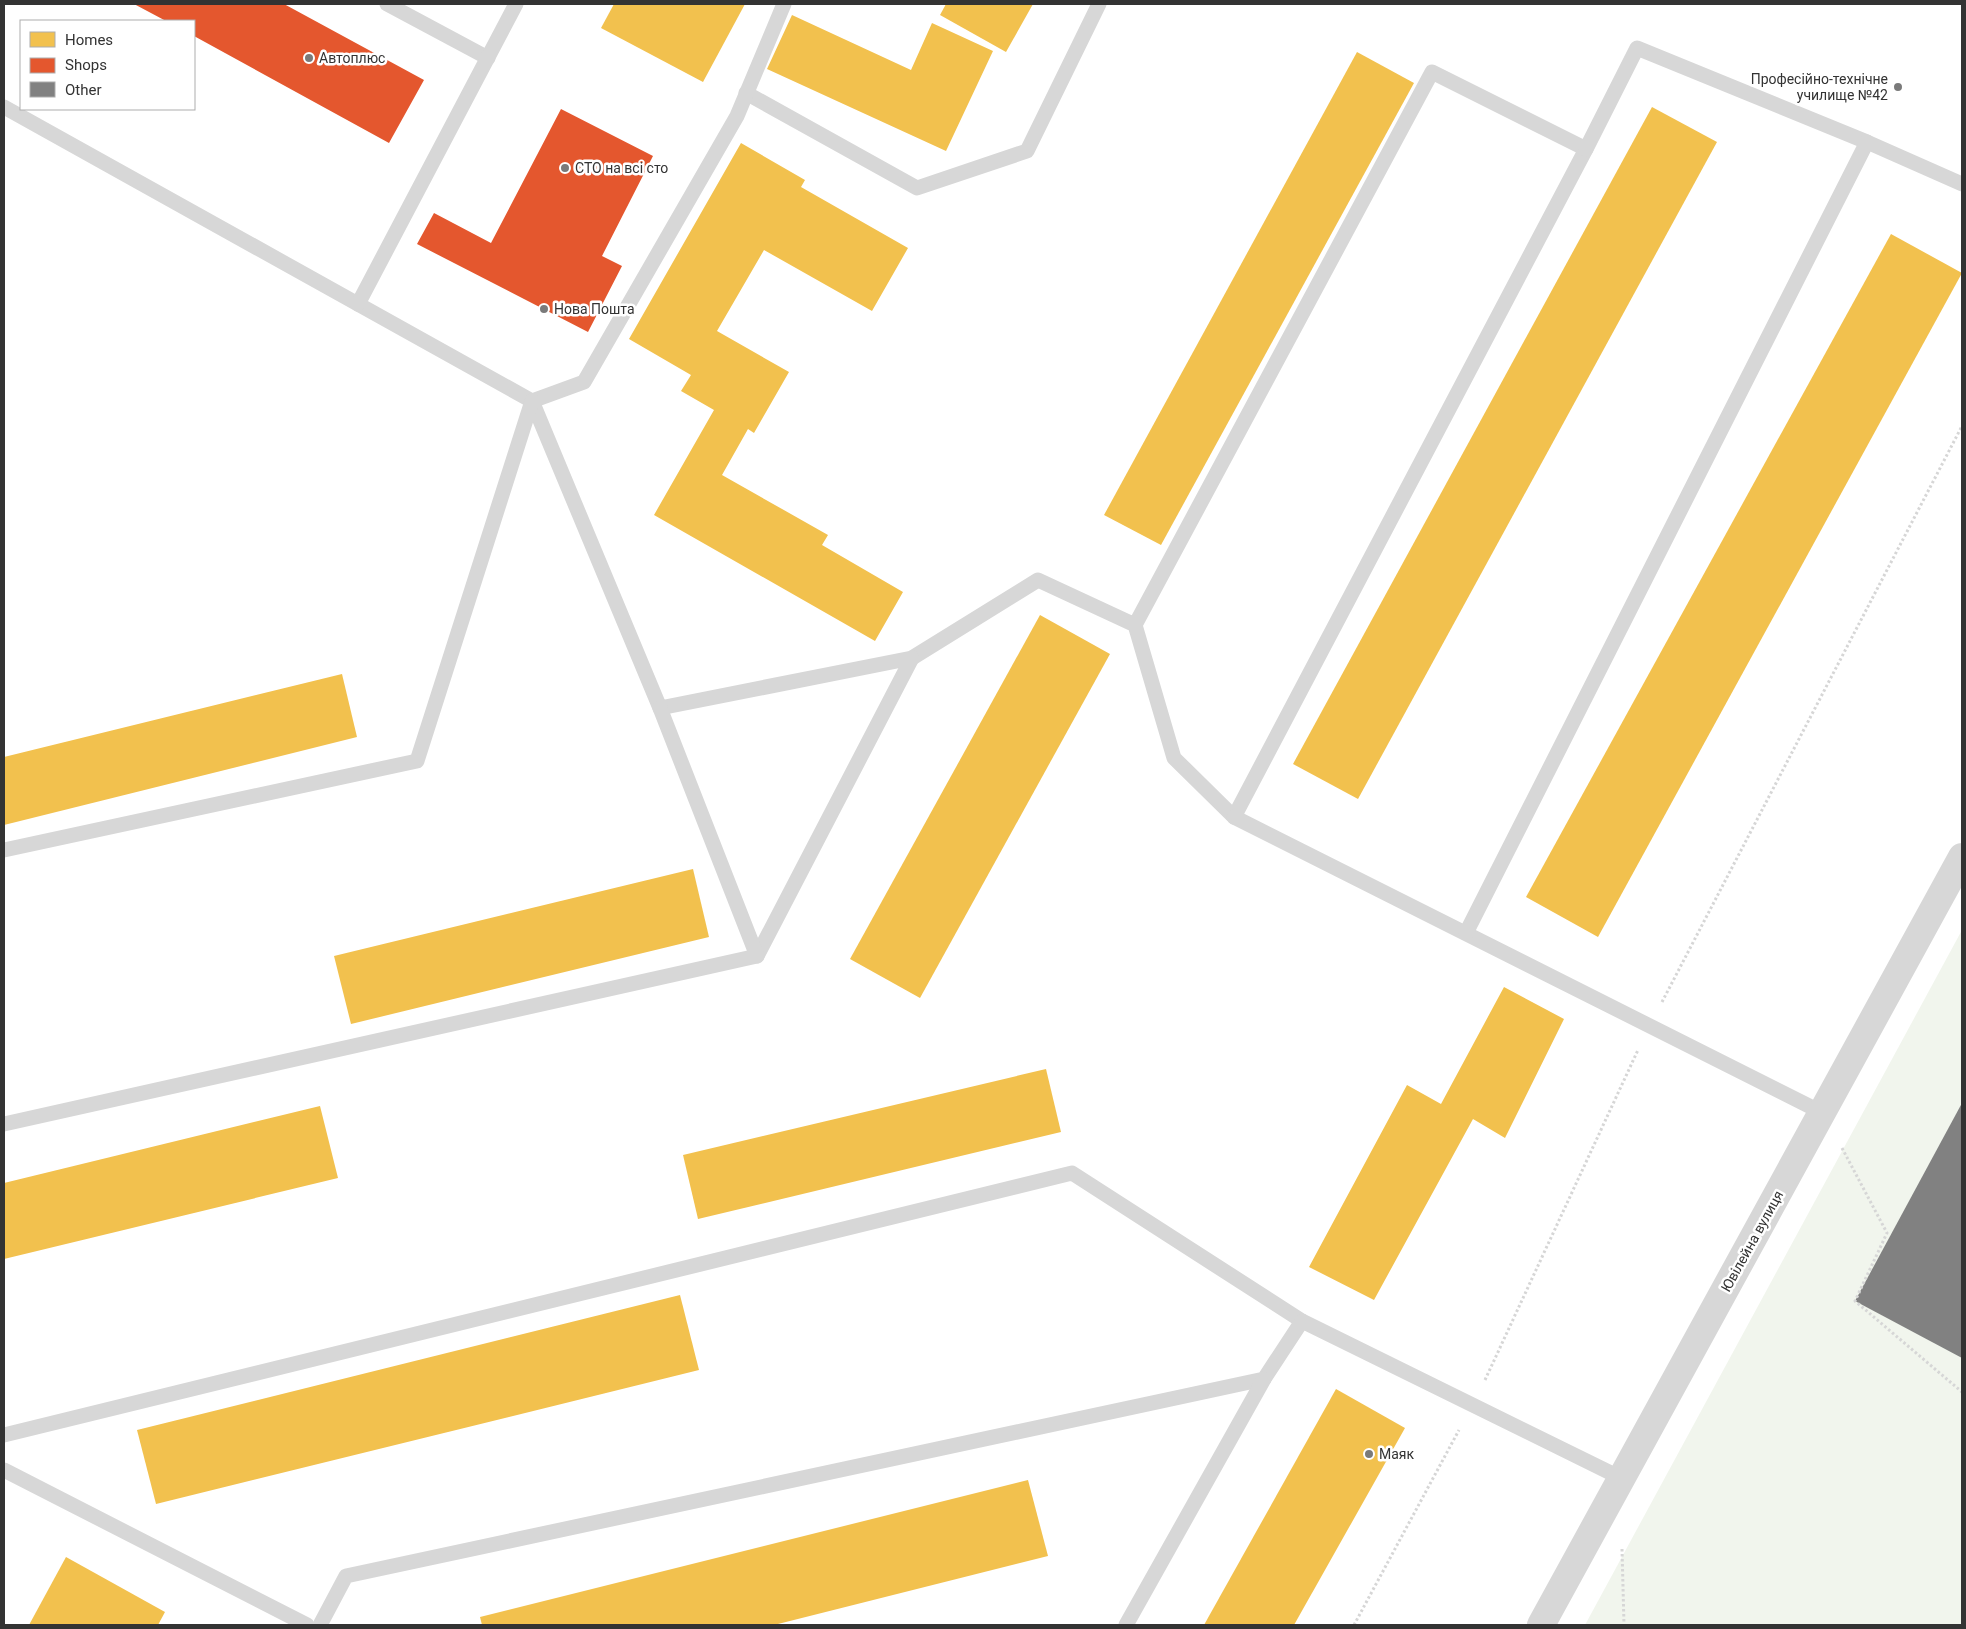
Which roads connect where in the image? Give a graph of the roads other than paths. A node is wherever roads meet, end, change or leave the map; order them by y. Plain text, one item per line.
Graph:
1 (387, 4) edge
2 (516, 4) edge
3 (784, 4) edge
4 (1098, 4) edge
5 (488, 58) junction
6 (746, 93) junction
7 (4, 107) edge
8 (1867, 142) junction
9 (1586, 149) junction
10 (1962, 184) edge
11 (358, 304) junction
12 (532, 401) junction
13 (1135, 625) junction
14 (912, 658) junction
15 (660, 708) junction
16 (1234, 817) junction
17 (4, 850) edge
18 (1962, 857) edge
19 (1466, 934) junction
20 (757, 956) junction
21 (1823, 1112) junction
22 (4, 1124) edge
23 (1302, 1321) junction
24 (1264, 1379) junction
25 (4, 1434) edge
26 (4, 1470) edge
27 (1621, 1478) junction
28 (307, 1625) edge
29 (320, 1625) edge
30 (1126, 1625) edge
31 (1541, 1625) edge

1 - 5 lane
2 - 5 lane
3 - 6 lane
4 - 6 lane
5 - 11 lane
6 - 12 lane
7 - 11 lane
8 - 9 lane
8 - 10 lane
8 - 19 lane
9 - 13 lane
9 - 16 lane
11 - 12 lane
12 - 15 lane
12 - 17 lane
13 - 14 lane
13 - 16 lane
14 - 15 lane
14 - 20 lane
15 - 20 lane
16 - 19 lane
18 - 21 street, Ювілейна вулиця
19 - 21 lane
20 - 22 lane
21 - 27 street, Ювілейна вулиця
23 - 24 lane
23 - 25 lane
23 - 27 lane
24 - 29 lane
24 - 30 lane
26 - 28 lane
27 - 31 street, Ювілейна вулиця

